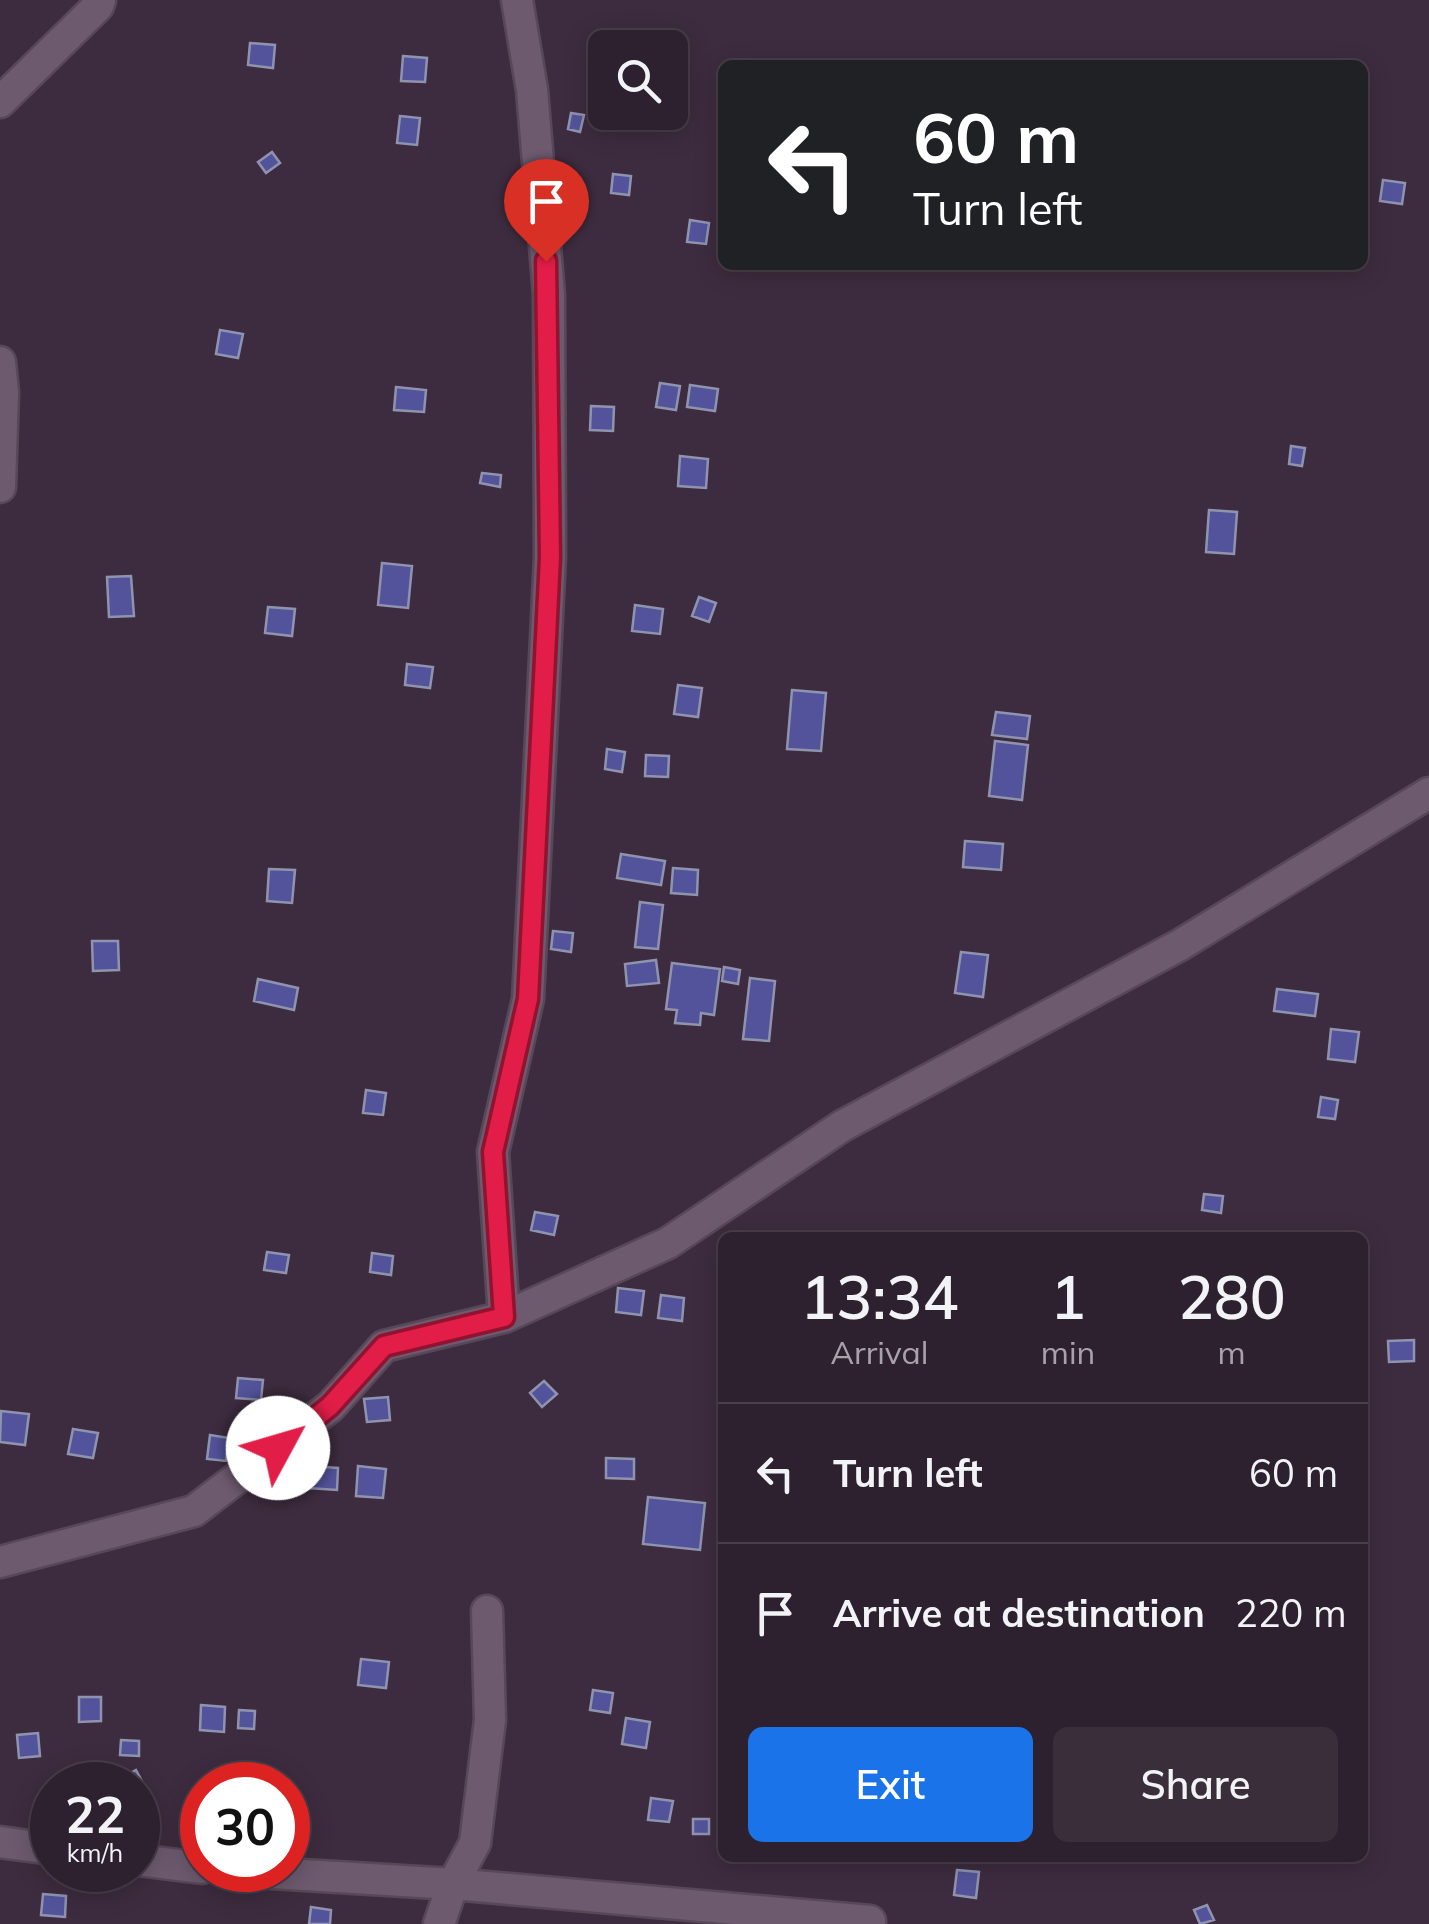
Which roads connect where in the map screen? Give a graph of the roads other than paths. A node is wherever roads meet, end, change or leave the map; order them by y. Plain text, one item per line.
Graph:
1 (100, 0) edge
2 (517, 0) edge
3 (0, 102) edge
4 (0, 362) edge
5 (0, 488) edge
6 (1429, 794) edge
7 (504, 1317) junction
8 (0, 1562) edge
9 (488, 1611) dead end
10 (0, 1842) edge
11 (30, 1846) edge
12 (310, 1875) edge
13 (454, 1884) junction
14 (870, 1921) dead end
15 (439, 1924) edge

1 - 3 street
2 - 7 street
4 - 5 street
6 - 7 street
7 - 8 street
9 - 13 street
10 - 11 street
12 - 13 street
13 - 14 street
13 - 15 street

